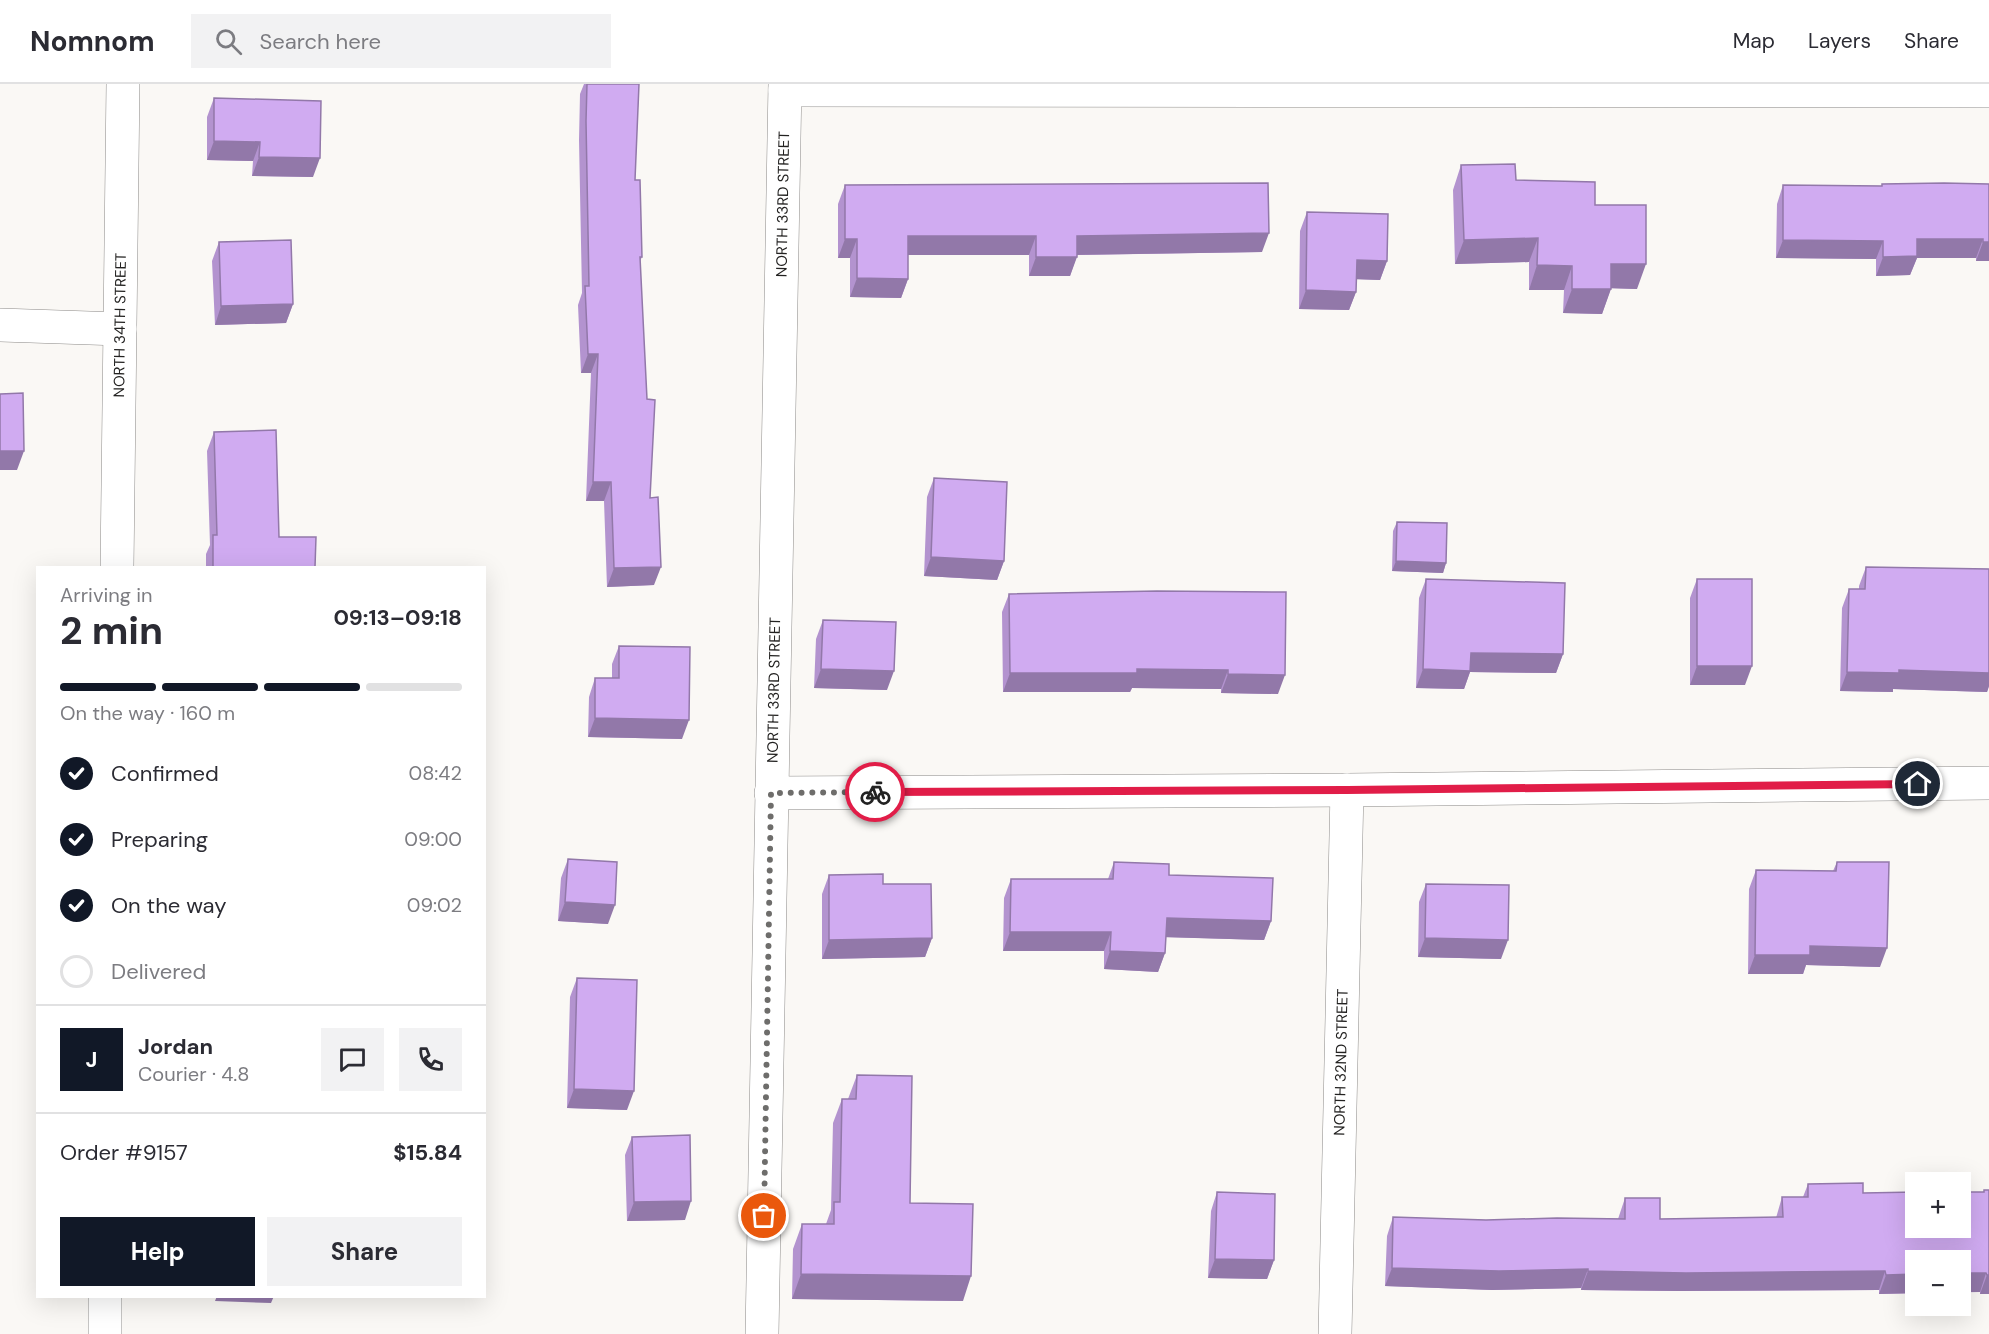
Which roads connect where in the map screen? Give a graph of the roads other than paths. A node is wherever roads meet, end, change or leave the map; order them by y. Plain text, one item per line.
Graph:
1 (123, 84) edge
2 (785, 87) edge
3 (1989, 91) edge
4 (0, 325) edge
5 (120, 329) junction
6 (117, 566) edge
7 (1989, 783) edge
8 (1347, 790) junction
9 (771, 793) junction
10 (105, 1298) edge
11 (105, 1334) edge
12 (762, 1334) edge
13 (1335, 1334) edge

1 - 5 street, NORTH 34TH STREET
2 - 3 street
2 - 9 street, NORTH 33RD STREET
4 - 5 street
5 - 6 street, NORTH 34TH STREET
7 - 8 street
8 - 9 street
8 - 13 street, NORTH 32ND STREET
9 - 12 street, NORTH 33RD STREET
10 - 11 street

